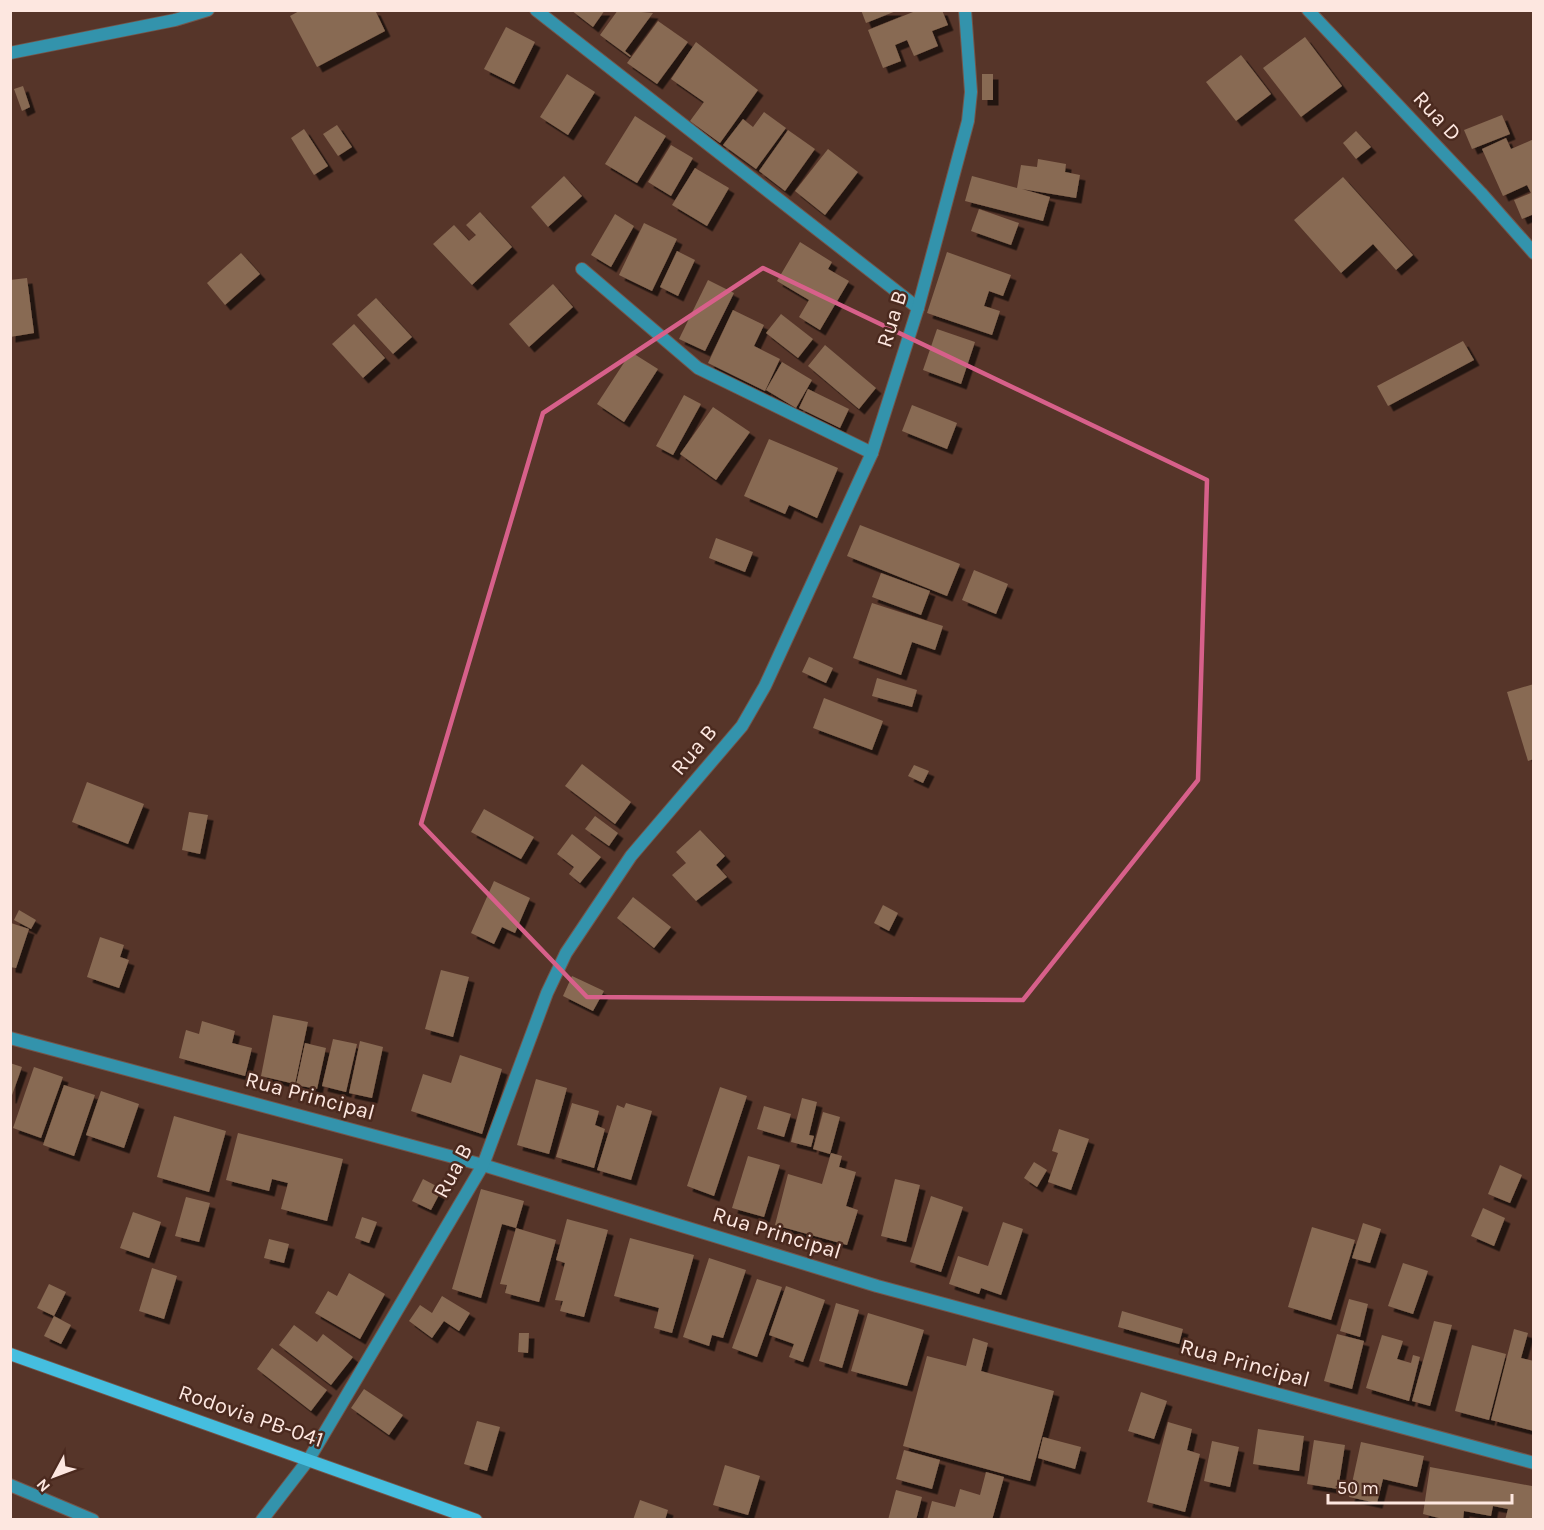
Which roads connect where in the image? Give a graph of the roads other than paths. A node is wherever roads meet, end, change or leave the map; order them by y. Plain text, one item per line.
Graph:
1 (208, 10) edge
2 (536, 10) edge
3 (965, 10) edge
4 (1308, 10) edge
5 (10, 53) edge
6 (1533, 253) edge
7 (582, 269) dead end
8 (918, 308) junction
9 (872, 453) junction
10 (10, 1038) edge
11 (483, 1165) junction
12 (10, 1354) edge
13 (309, 1459) junction
14 (1533, 1463) edge
15 (10, 1485) edge
16 (93, 1520) edge
17 (262, 1520) edge
18 (476, 1520) edge

1 - 5 street
2 - 8 street
3 - 8 street, Rua B
4 - 6 street, Rua D
7 - 9 street
8 - 9 street, Rua B
9 - 11 street, Rua B
10 - 11 street, Rua Principal
11 - 13 street, Rua B
11 - 14 street, Rua Principal
12 - 13 main road, Rodovia PB-041
13 - 17 street, Rua B
13 - 18 main road, Rodovia PB-041
15 - 16 street

